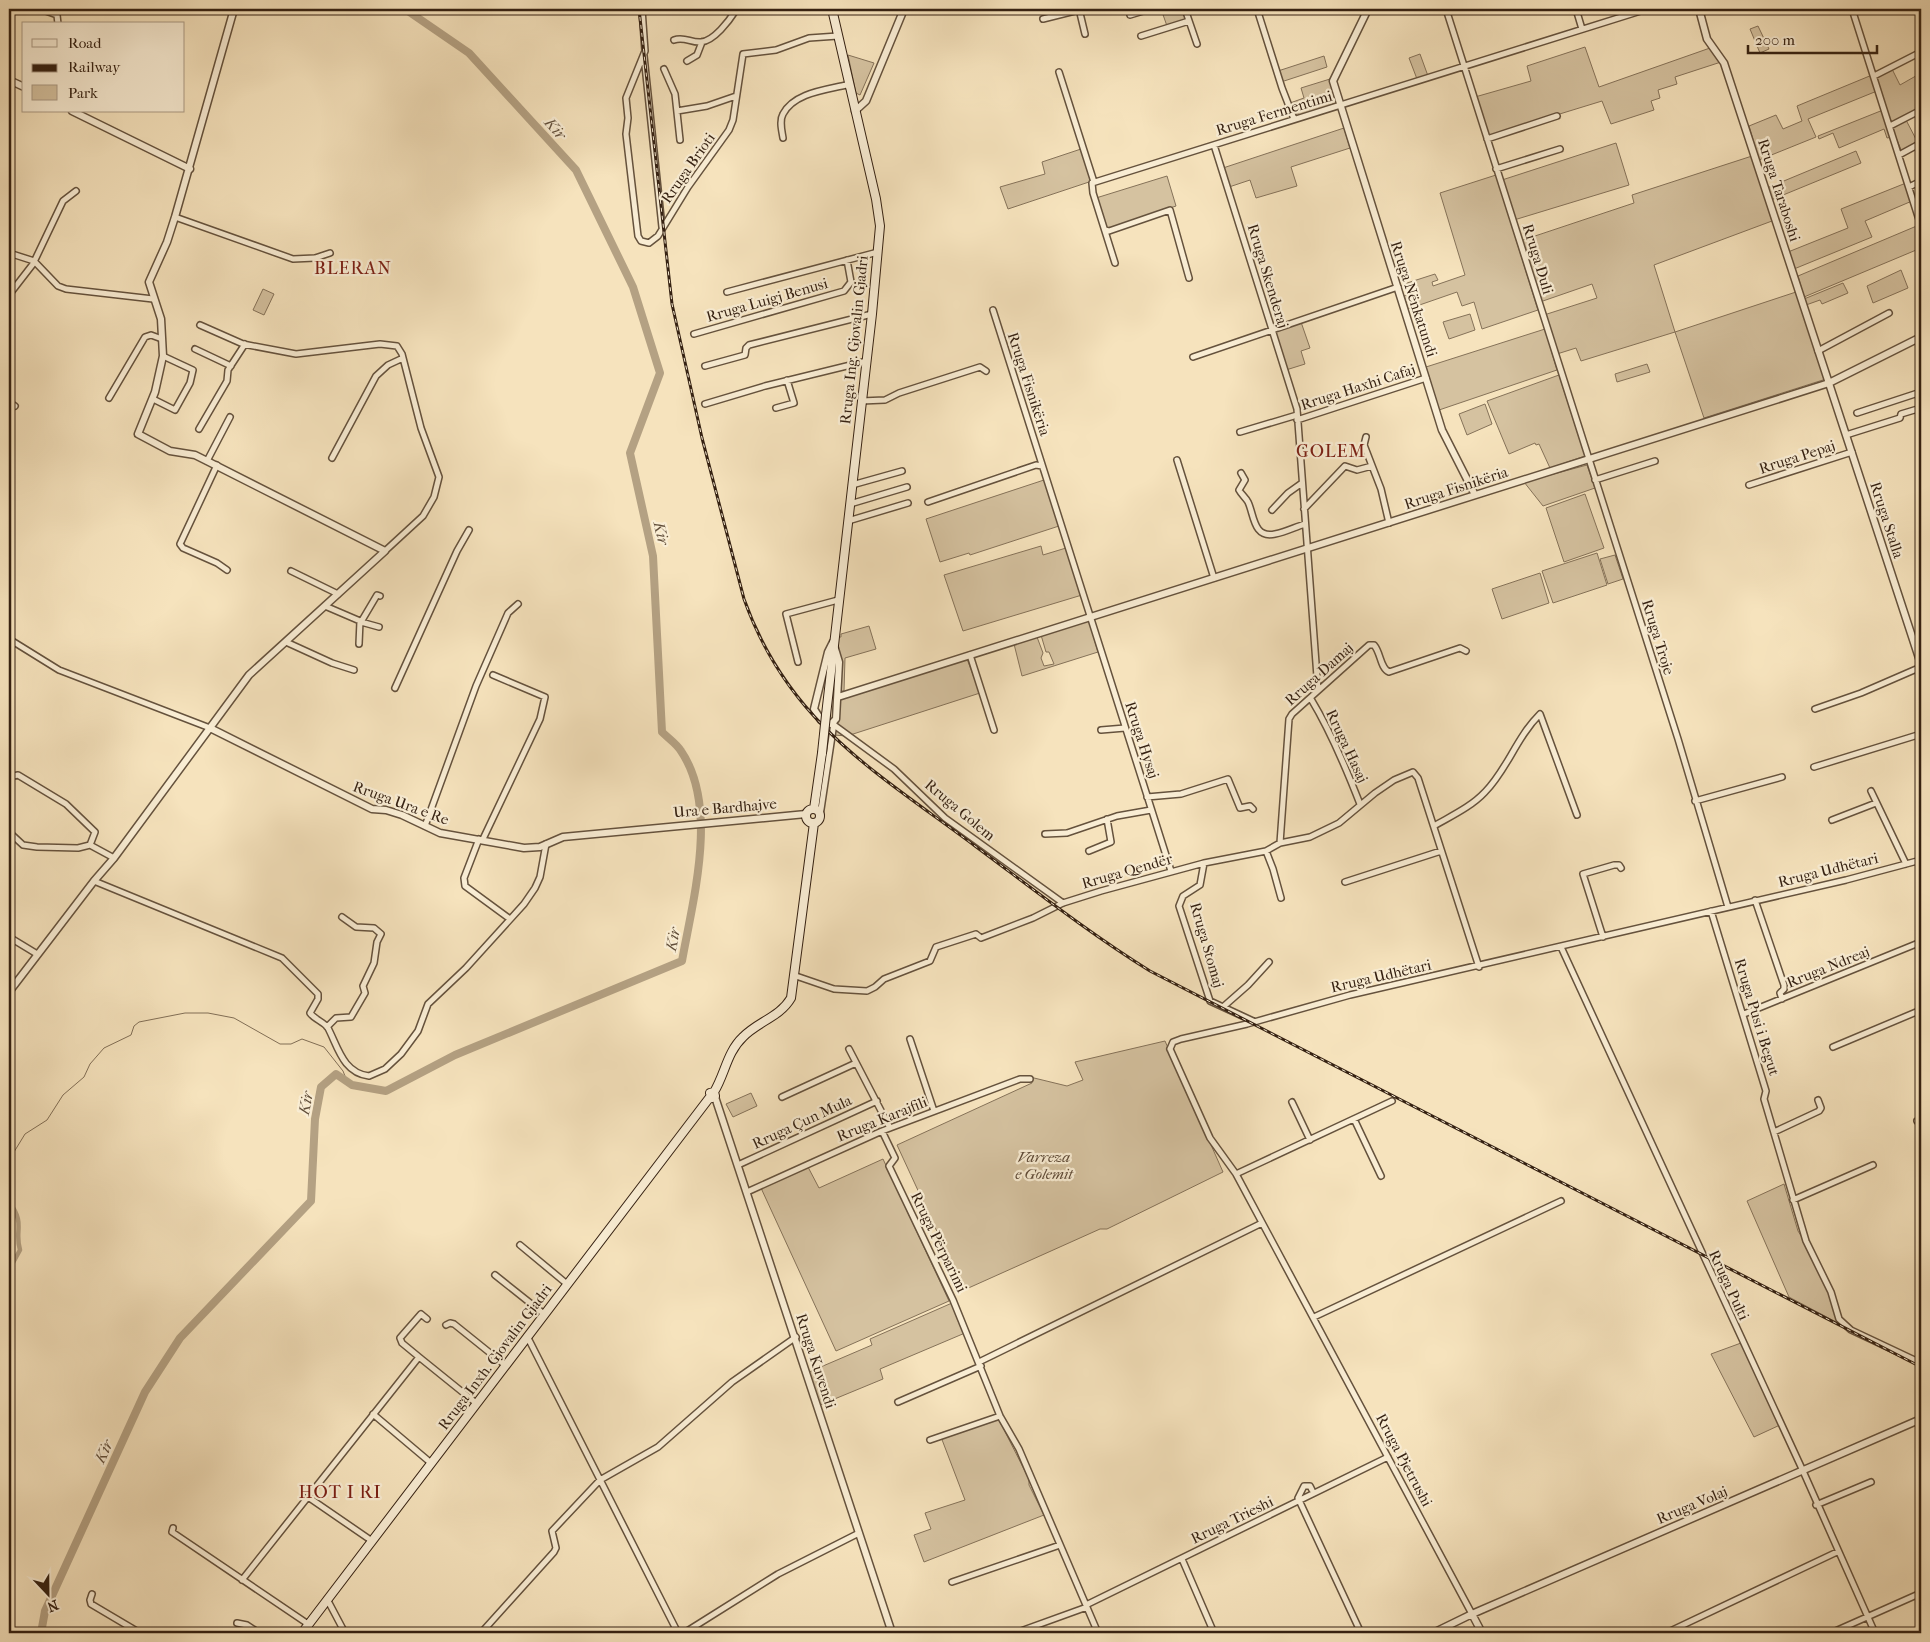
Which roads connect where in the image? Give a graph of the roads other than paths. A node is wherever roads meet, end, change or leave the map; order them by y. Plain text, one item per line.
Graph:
1 (40, 9) edge
2 (60, 9) edge
3 (234, 9) edge
4 (642, 9) edge
5 (734, 9) edge
6 (832, 9) edge
7 (904, 9) edge
8 (1079, 9) edge
9 (1150, 9) edge
10 (1186, 9) edge
11 (1257, 9) edge
12 (1368, 9) edge
13 (1446, 9) edge
14 (1576, 9) edge
15 (1647, 9) edge
16 (1699, 9) edge
17 (1852, 9) edge
18 (1130, 15) dead end
19 (57, 16) junction
20 (1043, 19) dead end
21 (1189, 21) junction
22 (58, 22) edge
23 (1582, 29) junction
24 (1085, 34) dead end
25 (838, 36) junction
26 (1141, 36) dead end
27 (674, 40) dead end
28 (702, 42) junction
29 (1197, 44) dead end
30 (1921, 52) edge
31 (644, 56) junction
32 (687, 62) dead end
33 (1464, 66) junction
34 (664, 69) dead end
35 (1059, 72) dead end
36 (1874, 76) junction
37 (9, 81) edge
38 (22, 86) edge
39 (849, 87) junction
40 (736, 96) junction
41 (1340, 105) junction
42 (1921, 110) edge
43 (855, 111) junction
44 (74, 112) edge
45 (677, 112) junction
46 (1557, 116) dead end
47 (1294, 120) junction
48 (1890, 126) junction
49 (783, 138) dead end
50 (1487, 139) junction
51 (680, 140) dead end
52 (1921, 143) edge
53 (1214, 145) junction
54 (1560, 149) dead end
55 (1899, 155) junction
56 (190, 169) junction
57 (1496, 169) junction
58 (1921, 181) edge
59 (1093, 182) junction
60 (1909, 187) junction
61 (76, 191) dead end
62 (1919, 212) edge
63 (175, 217) junction
64 (1921, 226) edge
65 (662, 228) junction
66 (1105, 230) junction
67 (878, 252) junction
68 (9, 253) edge
69 (330, 253) dead end
70 (847, 260) junction
71 (34, 261) junction
72 (1115, 262) dead end
73 (1189, 278) dead end
74 (1398, 288) junction
75 (727, 292) dead end
76 (9, 294) edge
77 (153, 299) junction
78 (992, 310) dead end
79 (1889, 313) dead end
80 (872, 314) junction
81 (200, 325) dead end
82 (1272, 330) junction
83 (694, 334) dead end
84 (1921, 337) edge
85 (162, 339) junction
86 (244, 344) junction
87 (195, 349) dead end
88 (1818, 351) junction
89 (164, 356) junction
90 (1193, 357) dead end
91 (403, 358) junction
92 (866, 361) junction
93 (231, 366) junction
94 (705, 366) dead end
95 (986, 371) dead end
96 (1426, 378) junction
97 (788, 380) junction
98 (1829, 383) junction
99 (1921, 392) edge
100 (109, 398) dead end
101 (153, 399) junction
102 (861, 401) junction
103 (9, 402) edge
104 (705, 404) dead end
105 (15, 406) dead end
106 (776, 408) dead end
107 (1921, 408) edge
108 (1858, 413) dead end
109 (230, 417) dead end
110 (1297, 417) junction
111 (199, 429) dead end
112 (1240, 432) dead end
113 (1846, 435) junction
114 (1366, 437) dead end
115 (1852, 452) junction
116 (332, 458) dead end
117 (1177, 460) dead end
118 (1588, 460) junction
119 (207, 461) junction
120 (1655, 461) dead end
121 (217, 466) junction
122 (1042, 466) junction
123 (1372, 466) junction
124 (902, 470) dead end
125 (1241, 473) dead end
126 (1595, 480) junction
127 (1302, 483) junction
128 (852, 485) junction
129 (1749, 485) dead end
130 (907, 487) dead end
131 (1474, 495) junction
132 (928, 502) dead end
133 (849, 504) junction
134 (908, 504) dead end
135 (1304, 509) junction
136 (1272, 510) dead end
137 (847, 521) junction
138 (1389, 522) junction
139 (1305, 524) junction
140 (469, 530) dead end
141 (1307, 548) junction
142 (385, 551) junction
143 (227, 570) dead end
144 (292, 571) dead end
145 (1214, 578) junction
146 (338, 594) junction
147 (380, 596) dead end
148 (838, 600) junction
149 (518, 604) dead end
150 (325, 606) junction
151 (1090, 617) junction
152 (361, 622) junction
153 (380, 627) dead end
154 (9, 639) edge
155 (286, 642) junction
156 (833, 642) junction
157 (359, 644) dead end
158 (1466, 651) dead end
159 (970, 655) junction
160 (798, 662) dead end
161 (1921, 666) edge
162 (354, 670) dead end
163 (493, 675) dead end
164 (395, 688) dead end
165 (1318, 690) junction
166 (838, 697) junction
167 (1310, 699) junction
168 (1815, 709) dead end
169 (834, 724) junction
170 (210, 728) junction
171 (1126, 728) junction
172 (994, 730) dead end
173 (1101, 730) dead end
174 (844, 734) junction
175 (1921, 734) edge
176 (832, 737) junction
177 (1814, 767) dead end
178 (1782, 778) dead end
179 (9, 782) edge
180 (1871, 791) dead end
181 (1147, 797) junction
182 (1696, 802) junction
183 (1876, 803) junction
184 (1360, 804) junction
185 (814, 809) junction
186 (1253, 809) dead end
187 (1151, 810) junction
188 (806, 814) junction
189 (1576, 815) dead end
190 (820, 816) junction
191 (1107, 819) junction
192 (1832, 820) dead end
193 (814, 823) junction
194 (425, 826) junction
195 (1434, 826) junction
196 (655, 828) joint
197 (9, 832) edge
198 (1046, 834) dead end
199 (481, 839) junction
200 (1280, 843) junction
201 (90, 844) junction
202 (546, 844) junction
203 (1441, 850) junction
204 (1089, 851) dead end
205 (1266, 851) junction
206 (114, 858) junction
207 (1921, 860) edge
208 (1204, 863) junction
209 (1906, 864) junction
210 (1621, 868) dead end
211 (1171, 871) junction
212 (94, 881) junction
213 (1345, 882) dead end
214 (1280, 898) dead end
215 (1755, 900) junction
216 (1062, 903) junction
217 (1728, 907) junction
218 (1711, 911) junction
219 (342, 917) dead end
220 (510, 919) junction
221 (9, 937) edge
222 (1603, 937) junction
223 (1921, 942) edge
224 (1561, 947) junction
225 (37, 954) junction
226 (1269, 962) dead end
227 (1479, 967) junction
228 (796, 976) junction
229 (9, 992) edge
230 (1782, 999) junction
231 (1223, 1007) junction
232 (1921, 1010) edge
233 (1744, 1014) junction
234 (1253, 1021) junction
235 (327, 1027) junction
236 (910, 1039) dead end
237 (1834, 1047) dead end
238 (849, 1049) dead end
239 (1169, 1049) joint
240 (856, 1063) junction
241 (1030, 1079) dead end
242 (713, 1095) junction
243 (782, 1097) dead end
244 (1818, 1100) dead end
245 (877, 1101) junction
246 (1392, 1101) dead end
247 (1292, 1102) dead end
248 (934, 1111) junction
249 (1354, 1119) junction
250 (890, 1128) junction
251 (882, 1130) junction
252 (1774, 1132) junction
253 (1310, 1140) junction
254 (738, 1165) junction
255 (1873, 1165) dead end
256 (1236, 1174) junction
257 (1381, 1176) dead end
258 (747, 1192) junction
259 (1793, 1200) junction
260 (1561, 1201) dead end
261 (1262, 1223) junction
262 (520, 1244) dead end
263 (495, 1275) dead end
264 (567, 1284) junction
265 (544, 1314) junction
266 (1314, 1317) junction
267 (427, 1318) dead end
268 (446, 1325) dead end
269 (528, 1336) junction
270 (796, 1337) junction
271 (419, 1358) junction
272 (1921, 1363) edge
273 (980, 1364) junction
274 (505, 1365) junction
275 (898, 1402) dead end
276 (476, 1403) junction
277 (374, 1414) junction
278 (1000, 1416) junction
279 (1921, 1419) edge
280 (930, 1440) dead end
281 (1388, 1457) junction
282 (431, 1464) junction
283 (1803, 1471) junction
284 (600, 1480) junction
285 (1871, 1482) dead end
286 (1312, 1490) dead end
287 (308, 1497) junction
288 (1299, 1501) junction
289 (1816, 1506) junction
290 (173, 1528) dead end
291 (859, 1533) junction
292 (372, 1541) junction
293 (1060, 1545) junction
294 (1837, 1552) junction
295 (1182, 1559) junction
296 (242, 1580) junction
297 (952, 1582) dead end
298 (1921, 1592) edge
299 (92, 1594) dead end
300 (327, 1599) junction
301 (1086, 1606) junction
302 (1472, 1614) junction
303 (1867, 1617) junction
304 (237, 1623) dead end
305 (308, 1624) junction
306 (140, 1633) edge
307 (259, 1633) edge
308 (302, 1633) edge
309 (345, 1633) edge
310 (481, 1633) edge
311 (678, 1633) edge
312 (684, 1633) edge
313 (892, 1633) edge
314 (1015, 1633) edge
315 (1098, 1633) edge
316 (1214, 1633) edge
317 (1361, 1633) edge
318 (1433, 1633) edge
319 (1482, 1633) edge
320 (1666, 1633) edge
321 (1831, 1633) edge
322 (1874, 1633) edge

1 - 19 street
2 - 19 street
3 - 56 street
4 - 31 street
5 - 28 street
6 - 25 main road, Rruga Ing. Gjovalin Gjadri
7 - 43 street
8 - 20 street
8 - 24 street
9 - 18 street
10 - 21 street
11 - 47 street
12 - 41 street, Rruga Nënkatundi
13 - 33 street, Rruga Duli
14 - 23 street
15 - 23 street, Rruga Fermentimi
16 - 88 street, Rruga Taraboshi
17 - 36 street
19 - 22 street
21 - 26 street
21 - 29 street
23 - 33 street, Rruga Fermentimi
25 - 39 main road, Rruga Ing. Gjovalin Gjadri
25 - 40 street, Rruga Brioti
27 - 28 street
28 - 32 street
30 - 36 street
31 - 65 street
31 - 65 street, Rruga Brioti
33 - 41 street, Rruga Fermentimi
33 - 50 street, Rruga Duli
34 - 45 street, Rruga Brioti
35 - 59 street
36 - 48 street
37 - 38 street
39 - 43 main road, Rruga Ing. Gjovalin Gjadri
39 - 49 street
40 - 45 street, Rruga Brioti
40 - 65 street, Rruga Brioti
41 - 47 street, Rruga Fermentimi
41 - 74 street, Rruga Nënkatundi
42 - 48 street
43 - 67 main road, Rruga Ing. Gjovalin Gjadri
44 - 56 street
45 - 51 street, Rruga Brioti
46 - 50 street
47 - 53 street, Rruga Fermentimi
48 - 55 street
50 - 57 street, Rruga Duli
52 - 55 street
53 - 59 street, Rruga Fermentimi
53 - 82 street, Rruga Skenderaj
54 - 57 street
55 - 60 street
56 - 63 street
57 - 118 street, Rruga Duli
58 - 60 street
59 - 66 street
60 - 62 street
61 - 71 street
62 - 64 street
63 - 69 street
63 - 77 street
66 - 72 street
66 - 73 street
67 - 70 street, Rruga Luigj Benusi
67 - 80 main road, Rruga Ing. Gjovalin Gjadri
68 - 71 street
70 - 75 street, Rruga Luigj Benusi
70 - 83 street, Rruga Luigj Benusi
71 - 76 street
71 - 77 street
74 - 82 street
74 - 96 street, Rruga Nënkatundi
77 - 85 street
78 - 122 street, Rruga Fisnikëria
79 - 88 street
80 - 92 main road, Rruga Ing. Gjovalin Gjadri
80 - 94 street
81 - 86 street
82 - 90 street
82 - 110 street, Rruga Skenderaj
84 - 98 street, Rruga Fisnikëria
85 - 89 street
85 - 100 street
86 - 91 street
86 - 93 street
87 - 93 street
88 - 98 street, Rruga Taraboshi
89 - 101 street
89 - 101 street
91 - 116 street
91 - 142 street
92 - 97 street
92 - 102 main road, Rruga Ing. Gjovalin Gjadri
93 - 111 street
95 - 102 street
96 - 110 street, Rruga Haxhi Cafaj
96 - 131 street, Rruga Nënkatundi
97 - 104 street
97 - 106 street
98 - 113 street, Rruga Stalla
98 - 118 street, Rruga Fisnikëria
99 - 108 street
101 - 119 street
102 - 128 main road, Rruga Ing. Gjovalin Gjadri
103 - 105 street
107 - 113 street
109 - 119 street
110 - 112 street
110 - 127 street, Rruga Skenderaj
113 - 115 street, Rruga Stalla
114 - 123 street
115 - 129 street, Rruga Pepaj
115 - 161 street, Rruga Stalla
117 - 145 street
118 - 126 street, Rruga Troje
118 - 131 street, Rruga Fisnikëria
119 - 121 street
120 - 126 street
121 - 142 street
121 - 143 street
122 - 132 street
122 - 151 street, Rruga Fisnikëria
123 - 135 street
123 - 138 street
124 - 128 street
125 - 139 street
126 - 182 street, Rruga Troje
127 - 135 street, Rruga Skenderaj
127 - 136 street
128 - 133 main road, Rruga Ing. Gjovalin Gjadri
130 - 133 street
131 - 138 street, Rruga Fisnikëria
133 - 137 main road, Rruga Ing. Gjovalin Gjadri
134 - 137 street
135 - 139 street, Rruga Skenderaj
137 - 148 main road, Rruga Ing. Gjovalin Gjadri
138 - 141 street, Rruga Fisnikëria
139 - 141 street, Rruga Skenderaj
140 - 164 street
141 - 145 street, Rruga Fisnikëria
141 - 165 street, Rruga Skenderaj
142 - 146 street
144 - 146 street
145 - 151 street, Rruga Fisnikëria
146 - 150 street
147 - 152 street
148 - 156 main road, Rruga Ing. Gjovalin Gjadri
148 - 160 street
149 - 194 street
150 - 152 street
150 - 155 street
151 - 159 street, Rruga Fisnikëria
151 - 171 street, Rruga Hysaj
152 - 153 street
152 - 157 street
154 - 170 street
155 - 162 street
155 - 170 street
156 - 166 street
156 - 169 street
156 - 185 main road, Rruga Ing. Gjovalin Gjadri, bridge
158 - 165 street, Rruga Damaj
159 - 166 street, Rruga Fisnikëria
159 - 172 street
161 - 168 street
163 - 199 street
165 - 167 street, Rruga Damaj
166 - 169 street
167 - 184 street, Rruga Hasaj
167 - 200 street, Rruga Damaj
169 - 174 street, Rruga Golem
169 - 176 street
170 - 194 street, Rruga Ura e Re
170 - 206 street
171 - 173 street
171 - 181 street, Rruga Hysaj
174 - 176 street
174 - 216 street, Rruga Golem
175 - 177 street
176 - 190 street
178 - 182 street
179 - 201 street
180 - 183 street, Rruga Udhëtari
181 - 186 street
181 - 187 street, Rruga Hysaj
182 - 217 street, Rruga Troje
183 - 192 street
183 - 209 street, Rruga Udhëtari
184 - 195 street, Rruga Qendër
184 - 200 street, Rruga Qendër
185 - 188 main road
185 - 190 main road
187 - 191 street
187 - 211 street, Rruga Hysaj
188 - 193 main road
188 - 196 street, Ura e Bardhajve
189 - 195 street
190 - 193 main road
191 - 198 street
191 - 204 street
193 - 228 main road
194 - 199 street, Rruga Ura e Re
195 - 203 street, Rruga Qendër
196 - 202 street, Rruga Ura e Re
197 - 201 street
199 - 202 street, Rruga Ura e Re
199 - 220 street
200 - 205 street, Rruga Qendër
201 - 206 street
202 - 220 street
203 - 213 street
203 - 227 street, Rruga Qendër
205 - 208 street, Rruga Qendër
205 - 214 street
206 - 212 street
207 - 209 street, Rruga Udhëtari
208 - 211 street, Rruga Qendër
208 - 231 street, Rruga Stomaj
209 - 215 street, Rruga Udhëtari
210 - 222 street
211 - 216 street, Rruga Qendër
212 - 225 street
212 - 235 street
215 - 217 street, Rruga Udhëtari
215 - 230 street
216 - 228 street, Rruga Qendër
217 - 218 street, Rruga Udhëtari
218 - 222 street, Rruga Udhëtari
218 - 233 street, Rruga Pusi i Begut
219 - 235 street
220 - 235 street
221 - 225 street
222 - 224 street, Rruga Udhëtari
223 - 230 street, Rruga Ndreaj
224 - 227 street, Rruga Udhëtari
224 - 283 street, Rruga Pulti
225 - 229 street
226 - 231 street, Rruga Stomaj
227 - 234 street, Rruga Udhëtari
228 - 242 main road, Rruga Inxh. Gjovalin Gjadri
230 - 233 street, Rruga Ndreaj
231 - 234 street, Rruga Stomaj
232 - 237 street
233 - 252 street, Rruga Pusi i Begut
234 - 239 street, Rruga Udhëtari
236 - 248 street
238 - 240 street, Rruga Çun Mula
239 - 256 street, Rruga Pjetrushi
240 - 243 street, Rruga Çun Mula
240 - 245 street, Rruga Çun Mula
241 - 248 street, Rruga Karajfili
242 - 254 street, Rruga Kuvendi
242 - 264 main road, Rruga Inxh. Gjovalin Gjadri
244 - 252 street
245 - 250 street, Rruga Çun Mula
245 - 254 street, Rruga Çun Mula
246 - 249 street
247 - 253 street
248 - 250 street, Rruga Karajfili
249 - 253 street
249 - 257 street
250 - 251 street, Rruga Karajfili
251 - 258 street, Rruga Karajfili
251 - 273 street, Rruga Përparimi
252 - 259 street, Rruga Pusi i Begut
253 - 256 street
254 - 258 street, Rruga Kuvendi
255 - 259 street
256 - 261 street, Rruga Pjetrushi
258 - 270 street, Rruga Kuvendi
259 - 272 street, Rruga Pusi i Begut
260 - 266 street
261 - 266 street, Rruga Pjetrushi
261 - 273 street
262 - 264 street
263 - 265 street
264 - 265 main road, Rruga Inxh. Gjovalin Gjadri
265 - 269 main road, Rruga Inxh. Gjovalin Gjadri
266 - 281 street, Rruga Pjetrushi
267 - 271 street
268 - 274 street
269 - 274 main road, Rruga Inxh. Gjovalin Gjadri
269 - 284 street
270 - 284 street
270 - 291 street, Rruga Kuvendi
271 - 276 street
271 - 277 street
273 - 275 street
273 - 278 street, Rruga Përparimi
274 - 276 main road, Rruga Inxh. Gjovalin Gjadri
276 - 282 main road, Rruga Inxh. Gjovalin Gjadri
277 - 282 street
277 - 287 street
278 - 280 street
278 - 293 street, Rruga Përparimi
279 - 283 street, Rruga Volaj
281 - 288 street, Rruga Trieshi
281 - 302 street, Rruga Pjetrushi
282 - 292 main road, Rruga Inxh. Gjovalin Gjadri
283 - 289 street, Rruga Pulti
283 - 302 street, Rruga Volaj
284 - 310 street
284 - 311 street
285 - 289 street
286 - 288 street
287 - 292 street
287 - 296 street
288 - 295 street, Rruga Trieshi
288 - 317 street
289 - 294 street, Rruga Pulti
290 - 296 street
291 - 312 street
291 - 313 street, Rruga Kuvendi
292 - 300 main road, Rruga Inxh. Gjovalin Gjadri
293 - 297 street
293 - 301 street, Rruga Përparimi
294 - 303 street, Rruga Pulti
294 - 320 street
295 - 301 street, Rruga Trieshi
295 - 316 street
296 - 305 street
298 - 303 street
299 - 306 street
300 - 305 main road, Rruga Inxh. Gjovalin Gjadri
300 - 309 street
301 - 314 street
301 - 315 street, Rruga Përparimi
302 - 318 street, Rruga Volaj
302 - 319 street
303 - 321 street
303 - 322 street, Rruga Pulti
304 - 307 street
305 - 308 main road, Rruga Inxh. Gjovalin Gjadri

